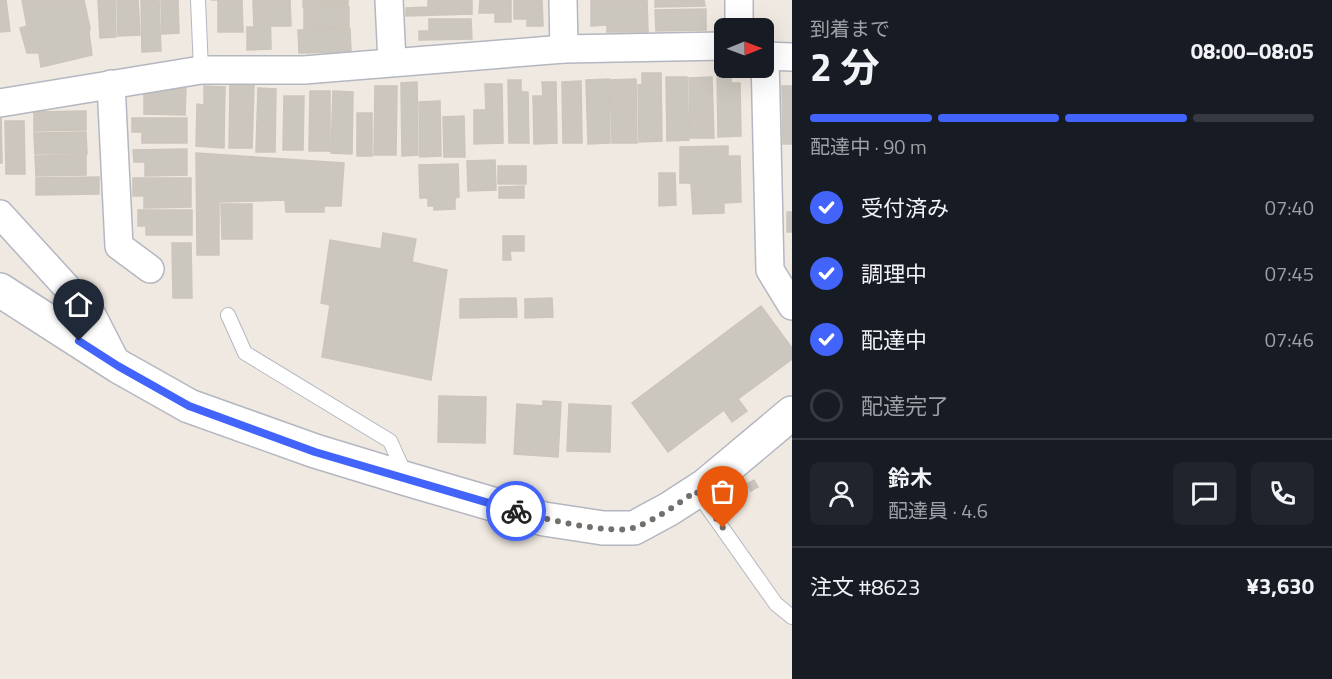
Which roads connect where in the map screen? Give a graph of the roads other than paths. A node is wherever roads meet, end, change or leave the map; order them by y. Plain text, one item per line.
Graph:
1 (198, 0) edge
2 (390, 0) edge
3 (563, 0) edge
4 (739, 0) edge
5 (740, 18) edge
6 (714, 46) edge
7 (564, 49) junction
8 (774, 57) edge
9 (792, 57) edge
10 (392, 62) junction
11 (201, 70) junction
12 (765, 78) edge
13 (111, 84) junction
14 (0, 103) edge
15 (0, 214) edge
16 (150, 269) dead end
17 (0, 290) edge
18 (792, 306) edge
19 (228, 315) dead end
20 (118, 366) junction
21 (792, 413) edge
22 (407, 479) junction
23 (696, 491) junction
24 (792, 617) edge

1 - 11 lane
2 - 10 street
3 - 7 street
4 - 5 street
6 - 7 street
7 - 10 street
8 - 9 street
10 - 11 street
11 - 13 street
12 - 18 street
13 - 14 street
13 - 16 street
15 - 20 street
17 - 20 main road
19 - 22 lane
20 - 22 main road
21 - 23 main road
22 - 23 main road
23 - 24 lane

